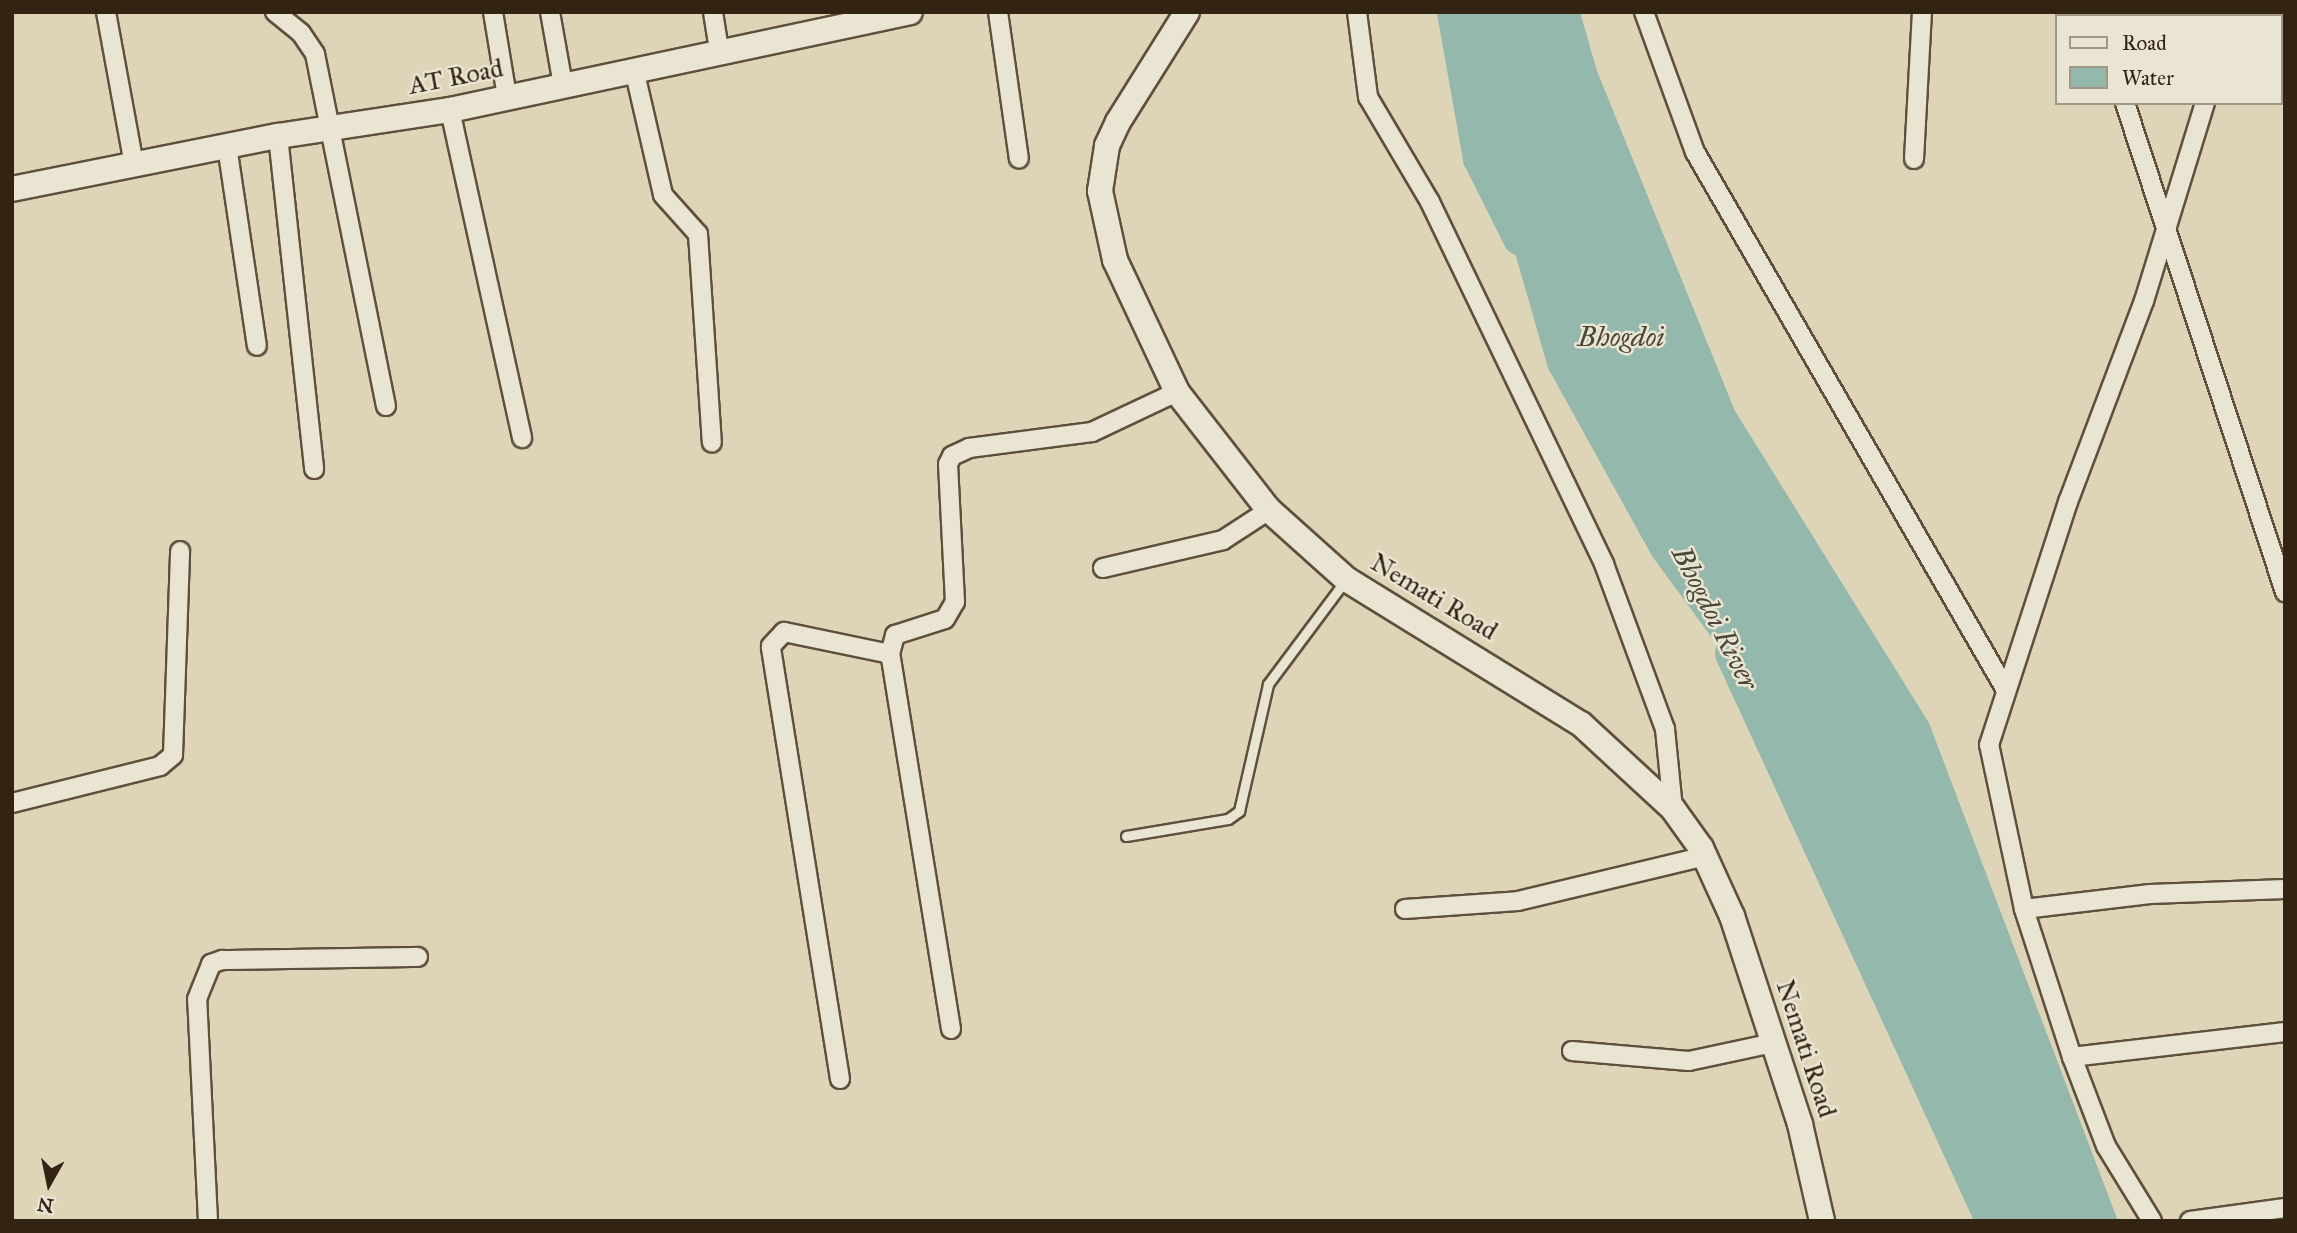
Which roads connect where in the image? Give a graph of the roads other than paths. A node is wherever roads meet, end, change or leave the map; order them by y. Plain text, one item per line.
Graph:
1 (106, 12) edge
2 (275, 12) edge
3 (493, 12) edge
4 (550, 12) edge
5 (713, 12) edge
6 (910, 12) edge
7 (998, 12) edge
8 (1187, 12) edge
9 (1357, 12) edge
10 (1644, 12) edge
11 (1922, 12) edge
12 (719, 51) junction
13 (634, 69) junction
14 (563, 85) junction
15 (508, 97) junction
16 (2126, 105) edge
17 (2204, 105) edge
18 (450, 110) junction
19 (334, 129) junction
20 (278, 136) junction
21 (227, 146) junction
22 (1019, 159) dead end
23 (1914, 159) dead end
24 (134, 165) junction
25 (12, 189) edge
26 (2164, 225) junction
27 (257, 346) dead end
28 (1177, 392) junction
29 (386, 407) dead end
30 (522, 438) dead end
31 (712, 443) dead end
32 (314, 469) dead end
33 (1269, 510) junction
34 (180, 551) dead end
35 (1103, 568) dead end
36 (1346, 579) junction
37 (2285, 592) edge
38 (890, 654) junction
39 (2006, 690) junction
40 (12, 803) edge
41 (1673, 809) junction
42 (1126, 836) dead end
43 (1705, 856) junction
44 (2285, 888) edge
45 (1405, 908) dead end
46 (2024, 909) junction
47 (418, 957) dead end
48 (951, 1029) dead end
49 (2285, 1032) edge
50 (1773, 1043) junction
51 (1572, 1051) dead end
52 (2072, 1057) junction
53 (840, 1079) dead end
54 (2285, 1208) edge
55 (208, 1221) edge
56 (1822, 1221) edge
57 (2152, 1221) edge
58 (2190, 1221) edge

1 - 24 street
2 - 19 street
3 - 15 street
4 - 14 street
5 - 12 street
6 - 12 street, AT Road
7 - 22 street
8 - 28 street, Nemati Road
9 - 41 street
10 - 39 street
11 - 23 street
12 - 13 street, AT Road
13 - 14 street, AT Road
13 - 31 street
14 - 15 street, AT Road
15 - 18 street, AT Road
16 - 26 street
17 - 26 street
18 - 19 street, AT Road
18 - 30 street
19 - 20 street, AT Road
19 - 29 street
20 - 21 street, AT Road
20 - 32 street
21 - 24 street, AT Road
21 - 27 street
24 - 25 street, AT Road
26 - 37 street
26 - 39 street
28 - 33 street, Nemati Road
28 - 38 street
33 - 35 street
33 - 36 street, Nemati Road
34 - 40 street
36 - 41 street, Nemati Road
36 - 42 lane
38 - 48 street
38 - 53 street
39 - 46 street
41 - 43 street, Nemati Road
43 - 45 street
43 - 50 street, Nemati Road
44 - 46 street
46 - 52 street
47 - 55 street
49 - 52 street
50 - 51 street
50 - 56 street, Nemati Road
52 - 57 street
54 - 58 street

